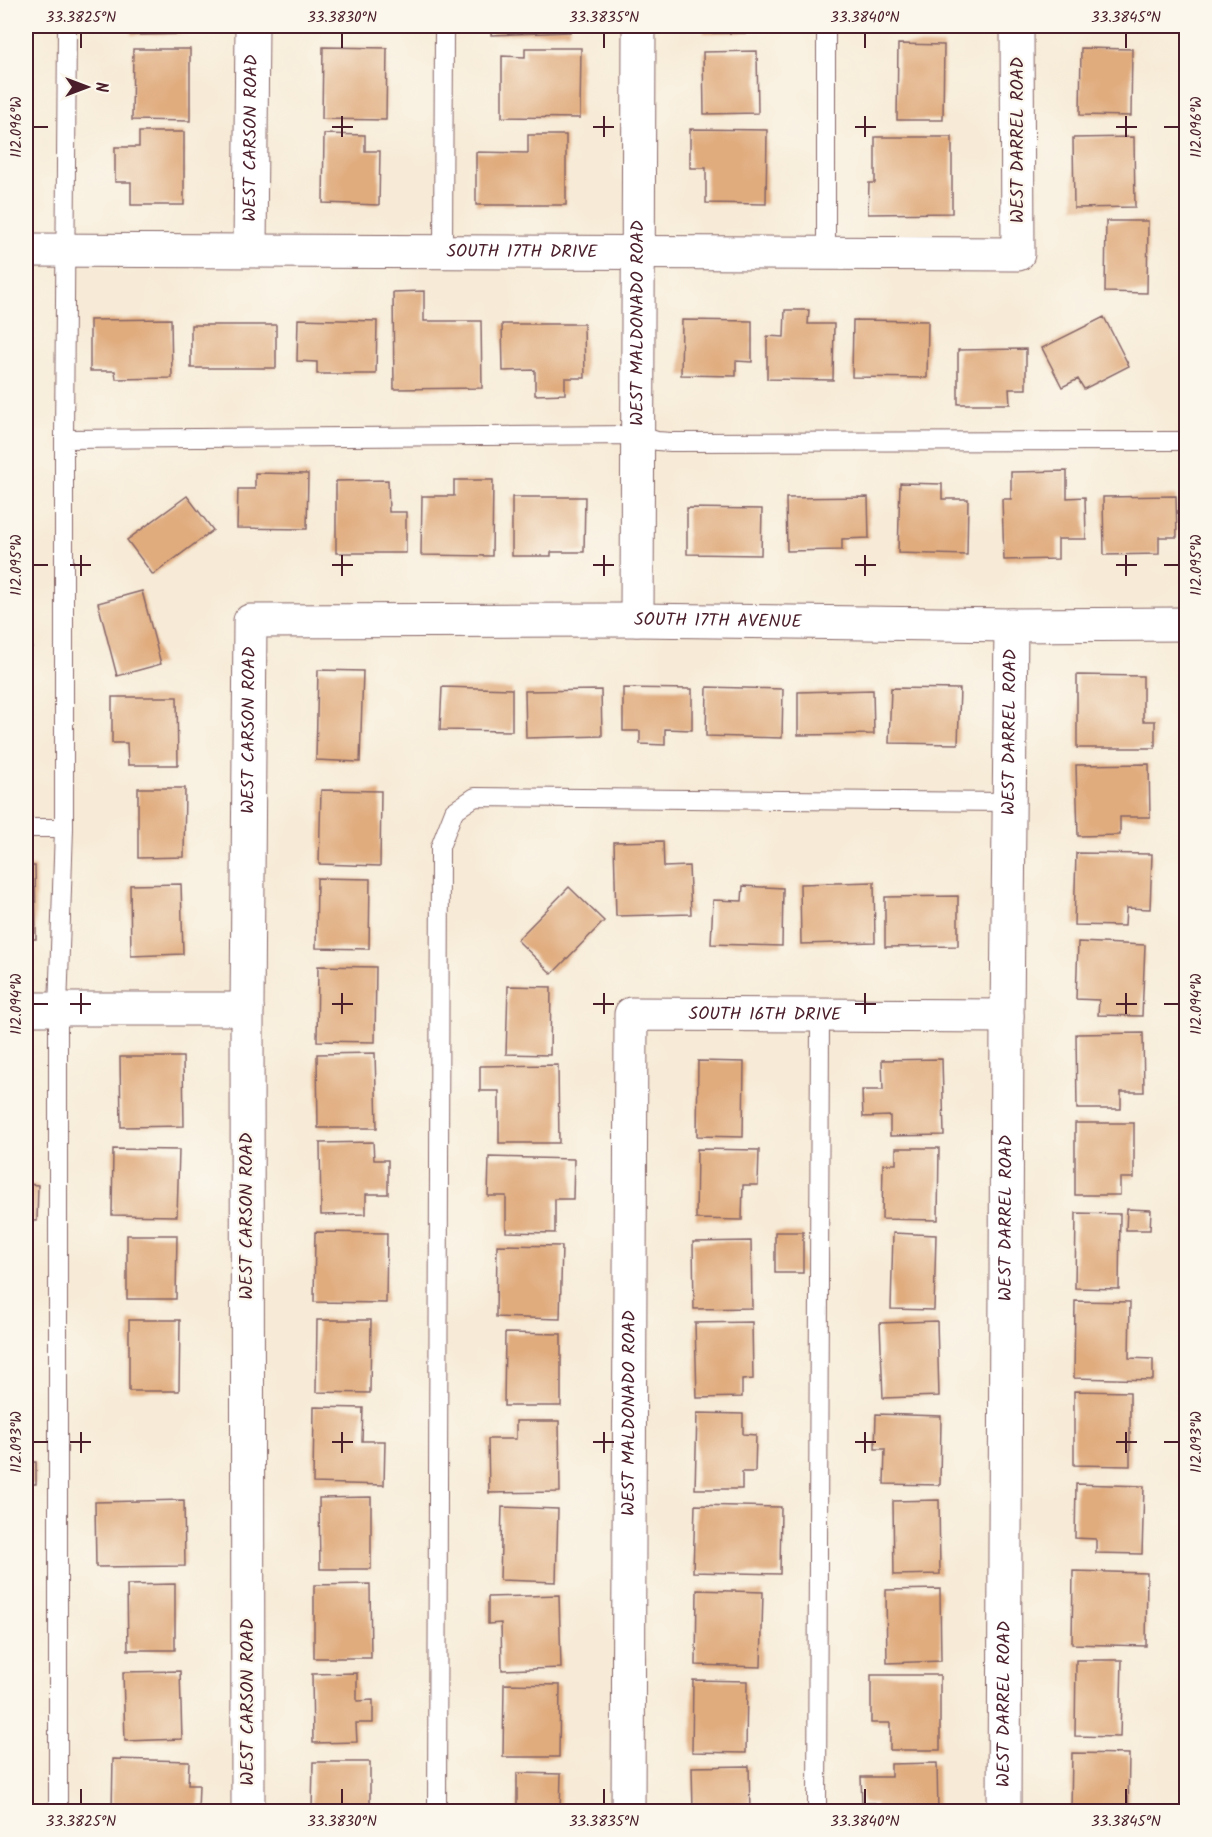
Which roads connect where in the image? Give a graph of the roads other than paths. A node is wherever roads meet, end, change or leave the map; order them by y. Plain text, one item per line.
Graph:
1 (67, 26) edge
2 (252, 26) edge
3 (444, 26) edge
4 (639, 26) edge
5 (826, 26) edge
6 (1017, 26) edge
7 (26, 250) edge
8 (65, 250) junction
9 (250, 250) junction
10 (442, 251) junction
11 (639, 252) junction
12 (826, 253) junction
13 (1018, 254) joint
14 (638, 435) junction
15 (64, 438) junction
16 (1186, 441) edge
17 (637, 620) junction
18 (250, 621) joint
19 (1186, 624) edge
20 (1011, 625) junction
21 (1008, 802) junction
22 (26, 828) edge
23 (64, 828) junction
24 (26, 1009) edge
25 (58, 1009) junction
26 (246, 1009) junction
27 (631, 1014) joint
28 (819, 1015) junction
29 (1007, 1016) junction
30 (58, 1812) edge
31 (248, 1812) edge
32 (437, 1812) edge
33 (628, 1812) edge
34 (817, 1812) edge
35 (1004, 1812) edge

1 - 8 lane
2 - 9 street, WEST CARSON ROAD
3 - 10 lane
4 - 11 street, WEST MALDONADO ROAD
5 - 12 lane
6 - 13 street, WEST DARREL ROAD
7 - 8 street, SOUTH 17TH DRIVE
8 - 9 street, SOUTH 17TH DRIVE
8 - 15 lane
9 - 10 street, SOUTH 17TH DRIVE
10 - 11 street, SOUTH 17TH DRIVE
11 - 12 street, SOUTH 17TH DRIVE
11 - 14 street, WEST MALDONADO ROAD
12 - 13 street, SOUTH 17TH DRIVE
14 - 15 lane
14 - 16 lane
14 - 17 street, WEST MALDONADO ROAD
15 - 23 lane
17 - 18 street, SOUTH 17TH AVENUE
17 - 20 street, SOUTH 17TH AVENUE
18 - 26 street, WEST CARSON ROAD
19 - 20 street, SOUTH 17TH AVENUE
20 - 21 street, WEST DARREL ROAD
21 - 29 street, WEST DARREL ROAD
21 - 32 lane
22 - 23 lane
23 - 25 lane
24 - 25 street
25 - 26 street
25 - 30 lane
26 - 31 street, WEST CARSON ROAD
27 - 28 street, SOUTH 16TH DRIVE
27 - 33 street, WEST MALDONADO ROAD
28 - 29 street, SOUTH 16TH DRIVE
28 - 34 lane
29 - 35 street, WEST DARREL ROAD

